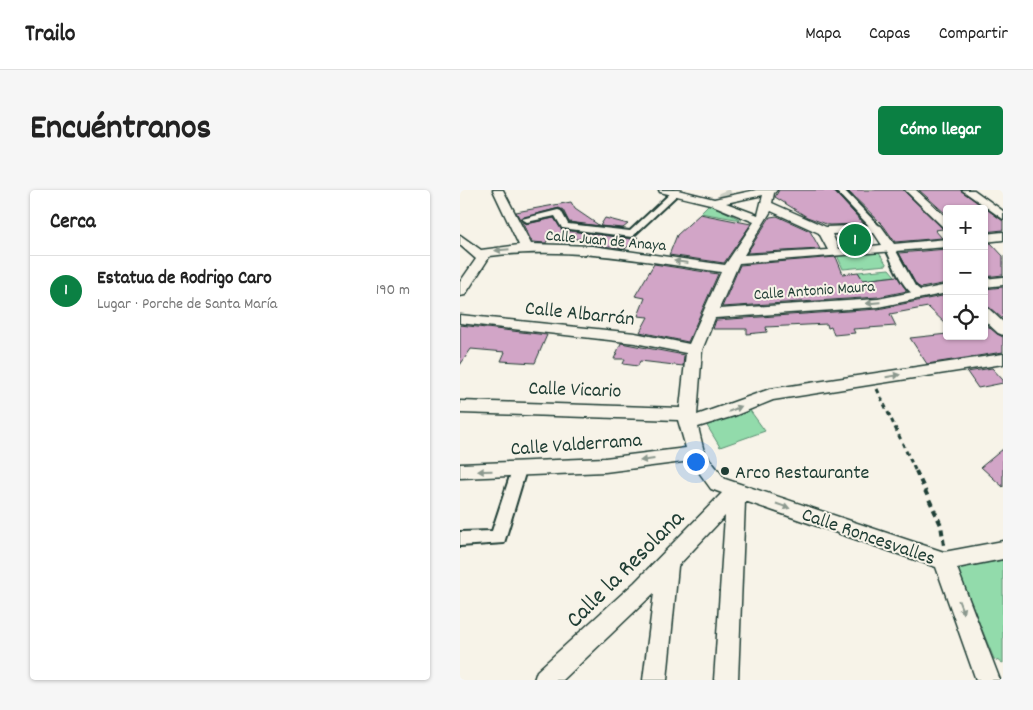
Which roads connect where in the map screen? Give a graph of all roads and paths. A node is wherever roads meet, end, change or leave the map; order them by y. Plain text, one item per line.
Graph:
1 (498, 190) edge
2 (839, 190) edge
3 (910, 190) edge
4 (967, 190) edge
5 (770, 191) edge
6 (669, 192) edge
7 (725, 194) edge
8 (714, 202) junction
9 (767, 205) junction
10 (1003, 216) edge
11 (520, 220) junction
12 (760, 220) junction
13 (943, 221) edge
14 (877, 229) junction
15 (824, 231) junction
16 (1003, 236) edge
17 (988, 238) edge
18 (460, 239) edge
19 (943, 243) edge
20 (526, 248) junction
21 (891, 249) junction
22 (836, 252) junction
23 (483, 258) junction
24 (733, 264) junction
25 (1003, 280) edge
26 (988, 282) edge
27 (943, 291) edge
28 (460, 292) edge
29 (921, 295) junction
30 (709, 314) junction
31 (988, 316) edge
32 (460, 319) edge
33 (1003, 330) edge
34 (694, 350) junction
35 (1003, 358) edge
36 (872, 380) junction
37 (460, 407) edge
38 (689, 419) junction
39 (696, 454) junction
40 (519, 470) junction
41 (460, 472) edge
42 (736, 491) junction
43 (460, 539) edge
44 (1003, 550) edge
45 (944, 561) junction
46 (668, 562) junction
47 (546, 680) edge
48 (655, 680) edge
49 (726, 680) edge
50 (988, 680) edge

1 - 11 street
2 - 14 street
3 - 13 street
4 - 10 street
5 - 7 street
5 - 9 street
6 - 8 street
6 - 11 street
7 - 8 street
8 - 12 street
9 - 12 street
9 - 15 street
11 - 20 street
12 - 24 street
14 - 15 street
14 - 21 street
15 - 22 street
16 - 17 street
18 - 23 street
19 - 21 street, Calle Juan de Anaya
20 -> 23 street, Calle Juan de Anaya
24 -> 20 street, Calle Juan de Anaya
21 - 22 street, Calle Juan de Anaya
21 - 29 street
22 - 24 street, Calle Juan de Anaya
23 - 28 street
24 - 30 street
25 - 26 street
27 - 29 street, Calle Antonio Maura
29 -> 30 street, Calle Antonio Maura
30 - 34 street
31 - 33 street
32 - 34 street, Calle Albarrán
34 - 38 street
36 -> 35 street, Calle Vicario
38 -> 36 street, Calle Vicario
36 - 45 path
37 - 38 street, Calle Vicario
38 - 39 street
39 -> 40 street, Calle Valderrama
39 - 42 street, Calle Roncesvalles
40 -> 41 street, Calle Valderrama
40 - 43 street
42 -> 45 street, Calle Roncesvalles
42 - 46 street, Calle la Resolana
42 - 49 street
44 - 45 street, Calle Roncesvalles
45 -> 50 street
46 - 47 street, Calle la Resolana
46 - 48 street

